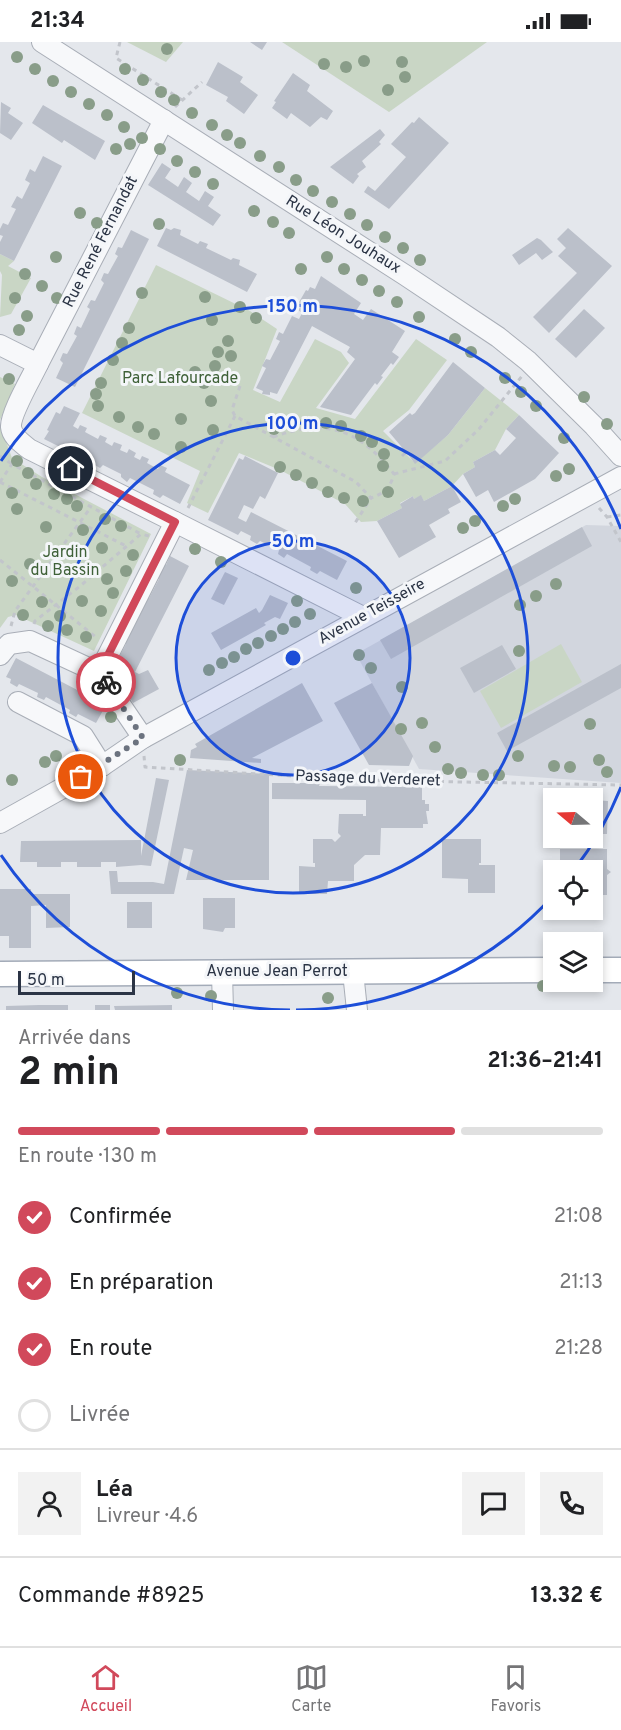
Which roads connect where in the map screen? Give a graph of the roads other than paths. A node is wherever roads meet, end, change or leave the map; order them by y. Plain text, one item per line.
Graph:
1 (42, 42) edge
2 (164, 120) junction
3 (0, 345) edge
4 (38, 364) junction
5 (621, 456) edge
6 (621, 477) edge
7 (183, 526) junction
8 (363, 617) junction
9 (5, 650) edge
10 (99, 673) junction
11 (18, 702) dead end
12 (143, 738) junction
13 (102, 766) junction
14 (0, 823) edge
15 (543, 970) edge
16 (603, 970) edge
17 (621, 970) edge
18 (353, 972) junction
19 (222, 973) junction
20 (0, 974) edge
21 (223, 1010) edge
22 (357, 1010) edge

1 - 2 street, Rue Léon Jouhaux
2 - 4 street, Rue René Fernandat
2 - 5 street, Rue Léon Jouhaux
3 - 4 street
4 - 7 street, Rue René Fernandat
6 - 8 street, Avenue Teisseire
7 - 8 street
7 - 10 street
8 - 12 street, Avenue Teisseire
9 - 10 street
10 - 12 street
11 - 13 street
12 - 13 street, Avenue Teisseire
13 - 14 street, Avenue Teisseire
15 - 18 main road, Avenue Jean Perrot
16 - 17 main road
18 - 19 main road, Avenue Jean Perrot
18 - 22 street
19 - 20 main road, Avenue Jean Perrot
19 - 21 street

